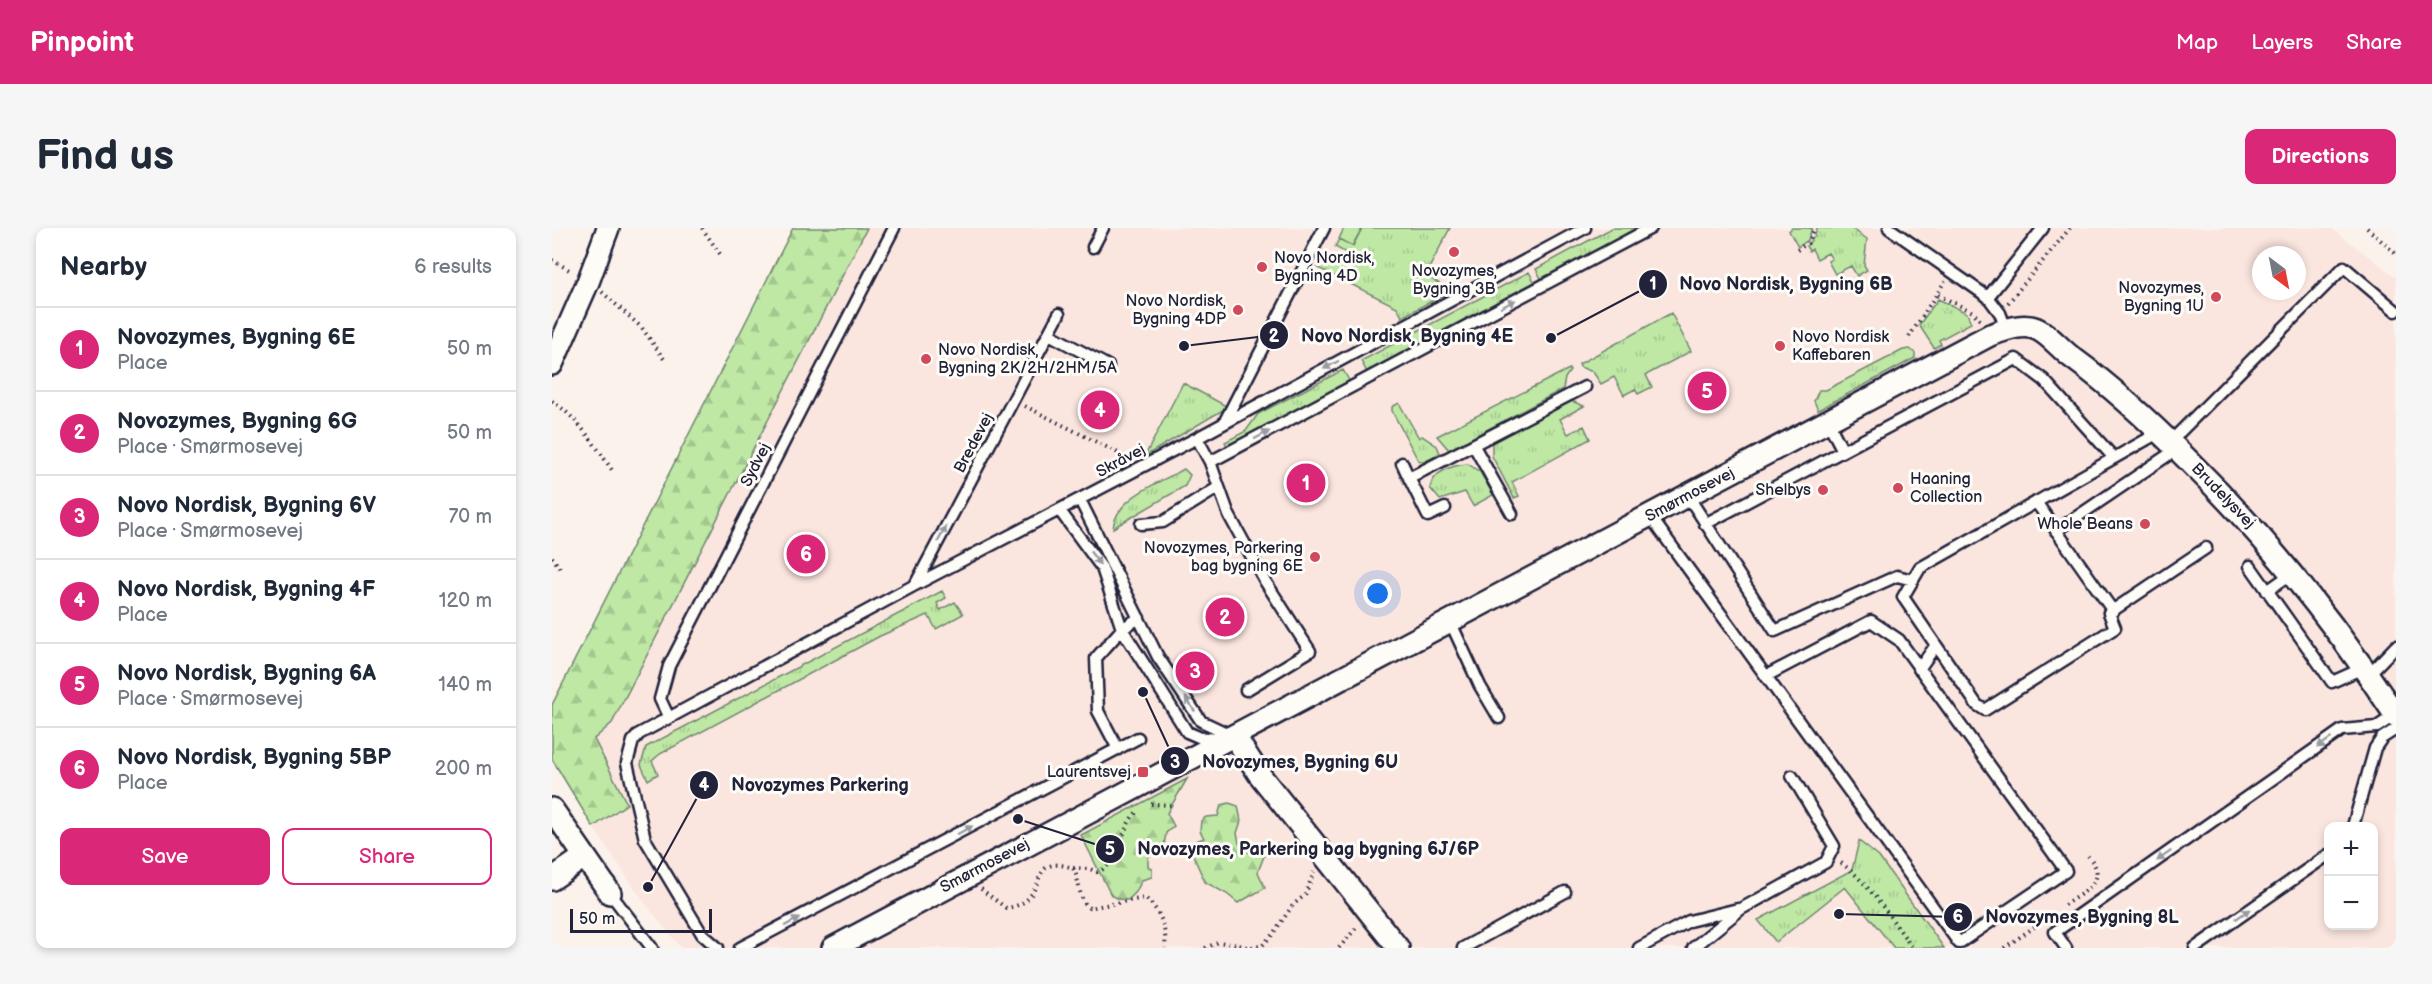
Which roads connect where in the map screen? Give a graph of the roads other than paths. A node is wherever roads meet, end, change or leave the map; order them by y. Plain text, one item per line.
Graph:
1 (608, 228) edge
2 (894, 228) edge
3 (1103, 228) edge
4 (1324, 228) edge
5 (1586, 228) edge
6 (1651, 228) edge
7 (1888, 228) edge
8 (2043, 228) edge
9 (1094, 247) dead end
10 (1988, 297) junction
11 (2396, 311) edge
12 (1059, 314) dead end
13 (1996, 329) junction
14 (1049, 334) junction
15 (552, 364) edge
16 (1108, 366) dead end
17 (1585, 387) dead end
18 (1828, 422) junction
19 (1224, 423) junction
20 (1197, 438) junction
21 (2169, 441) junction
22 (1473, 446) junction
23 (1843, 451) junction
24 (2115, 458) junction
25 (1210, 462) junction
26 (1401, 464) dead end
27 (1409, 478) junction
28 (1219, 487) junction
29 (1688, 496) junction
30 (1080, 500) junction
31 (2036, 502) junction
32 (1445, 508) dead end
33 (1060, 511) junction
34 (1512, 514) dead end
35 (1650, 516) junction
36 (1141, 524) dead end
37 (1705, 524) junction
38 (2056, 531) junction
39 (2206, 548) dead end
40 (2250, 566) dead end
41 (2291, 574) junction
42 (1913, 580) junction
43 (915, 585) junction
44 (2267, 591) junction
45 (2113, 611) junction
46 (1139, 618) junction
47 (1450, 621) junction
48 (1122, 629) junction
49 (1936, 645) junction
50 (2396, 646) edge
51 (1919, 669) junction
52 (2365, 671) junction
53 (1766, 676) junction
54 (1246, 690) dead end
55 (2396, 716) edge
56 (669, 718) junction
57 (1499, 718) dead end
58 (2396, 729) edge
59 (1235, 737) junction
60 (1138, 738) dead end
61 (1118, 749) junction
62 (1792, 776) dead end
63 (552, 809) edge
64 (2355, 822) edge
65 (584, 857) junction
66 (2324, 858) edge
67 (552, 879) edge
68 (1565, 892) dead end
69 (610, 893) joint
70 (1742, 909) junction
71 (651, 948) edge
72 (717, 948) edge
73 (740, 948) edge
74 (833, 948) edge
75 (1398, 948) edge
76 (1463, 948) edge
77 (1639, 948) edge
78 (1693, 948) edge
79 (2066, 948) edge
80 (2195, 948) edge

1 - 15 street
2 - 56 lane, Sydvej
3 - 9 lane
4 - 19 lane
5 -> 19 lane, Skråvej
25 -> 6 lane
7 - 10 lane
8 - 10 lane
10 - 13 lane
11 - 21 lane
12 - 14 lane, Bredevej
13 - 18 street, Smørmosevej
13 - 21 street, Brudelysvej
14 - 16 lane
43 -> 14 lane, Bredevej
17 - 22 lane
18 - 23 lane
18 - 29 street, Smørmosevej
19 - 20 lane, Skråvej
20 - 25 lane
20 - 30 lane, Skråvej
21 - 24 lane
21 - 38 lane
21 - 41 street, Brudelysvej
22 - 27 lane
22 - 34 lane
23 - 24 lane
23 - 37 lane
24 - 31 lane
25 - 28 lane
26 - 27 lane
27 - 32 lane
28 - 36 lane
28 - 54 lane
29 - 35 street, Smørmosevej
29 - 37 lane
30 - 33 lane, Skråvej
30 - 46 lane
31 - 38 lane
31 - 42 lane
33 - 43 lane, Skråvej
33 -> 48 lane, Smørmosevej
35 - 47 street, Smørmosevej
35 - 53 lane
37 - 42 lane
38 - 45 lane
39 - 45 lane
40 - 44 lane
41 - 44 lane
41 - 52 street, Brudelysvej
42 - 49 lane
43 - 56 lane, Skråvej
44 - 52 lane
45 - 49 lane
46 - 48 lane
59 -> 46 lane
47 - 57 lane
47 - 59 street, Smørmosevej
48 - 59 lane, Smørmosevej
48 - 61 lane
49 - 51 lane
50 - 52 lane
51 - 53 lane
51 - 53 lane
52 - 55 street, Brudelysvej
55 -> 79 lane
56 - 72 lane, Skråvej
58 - 64 lane
59 - 74 street, Smørmosevej
59 - 75 street
60 - 61 lane
73 -> 61 lane
62 - 70 lane
63 - 65 street
65 - 67 street
65 - 69 street
80 -> 66 lane
68 - 76 lane
69 - 71 lane
70 - 77 lane
70 - 78 lane

